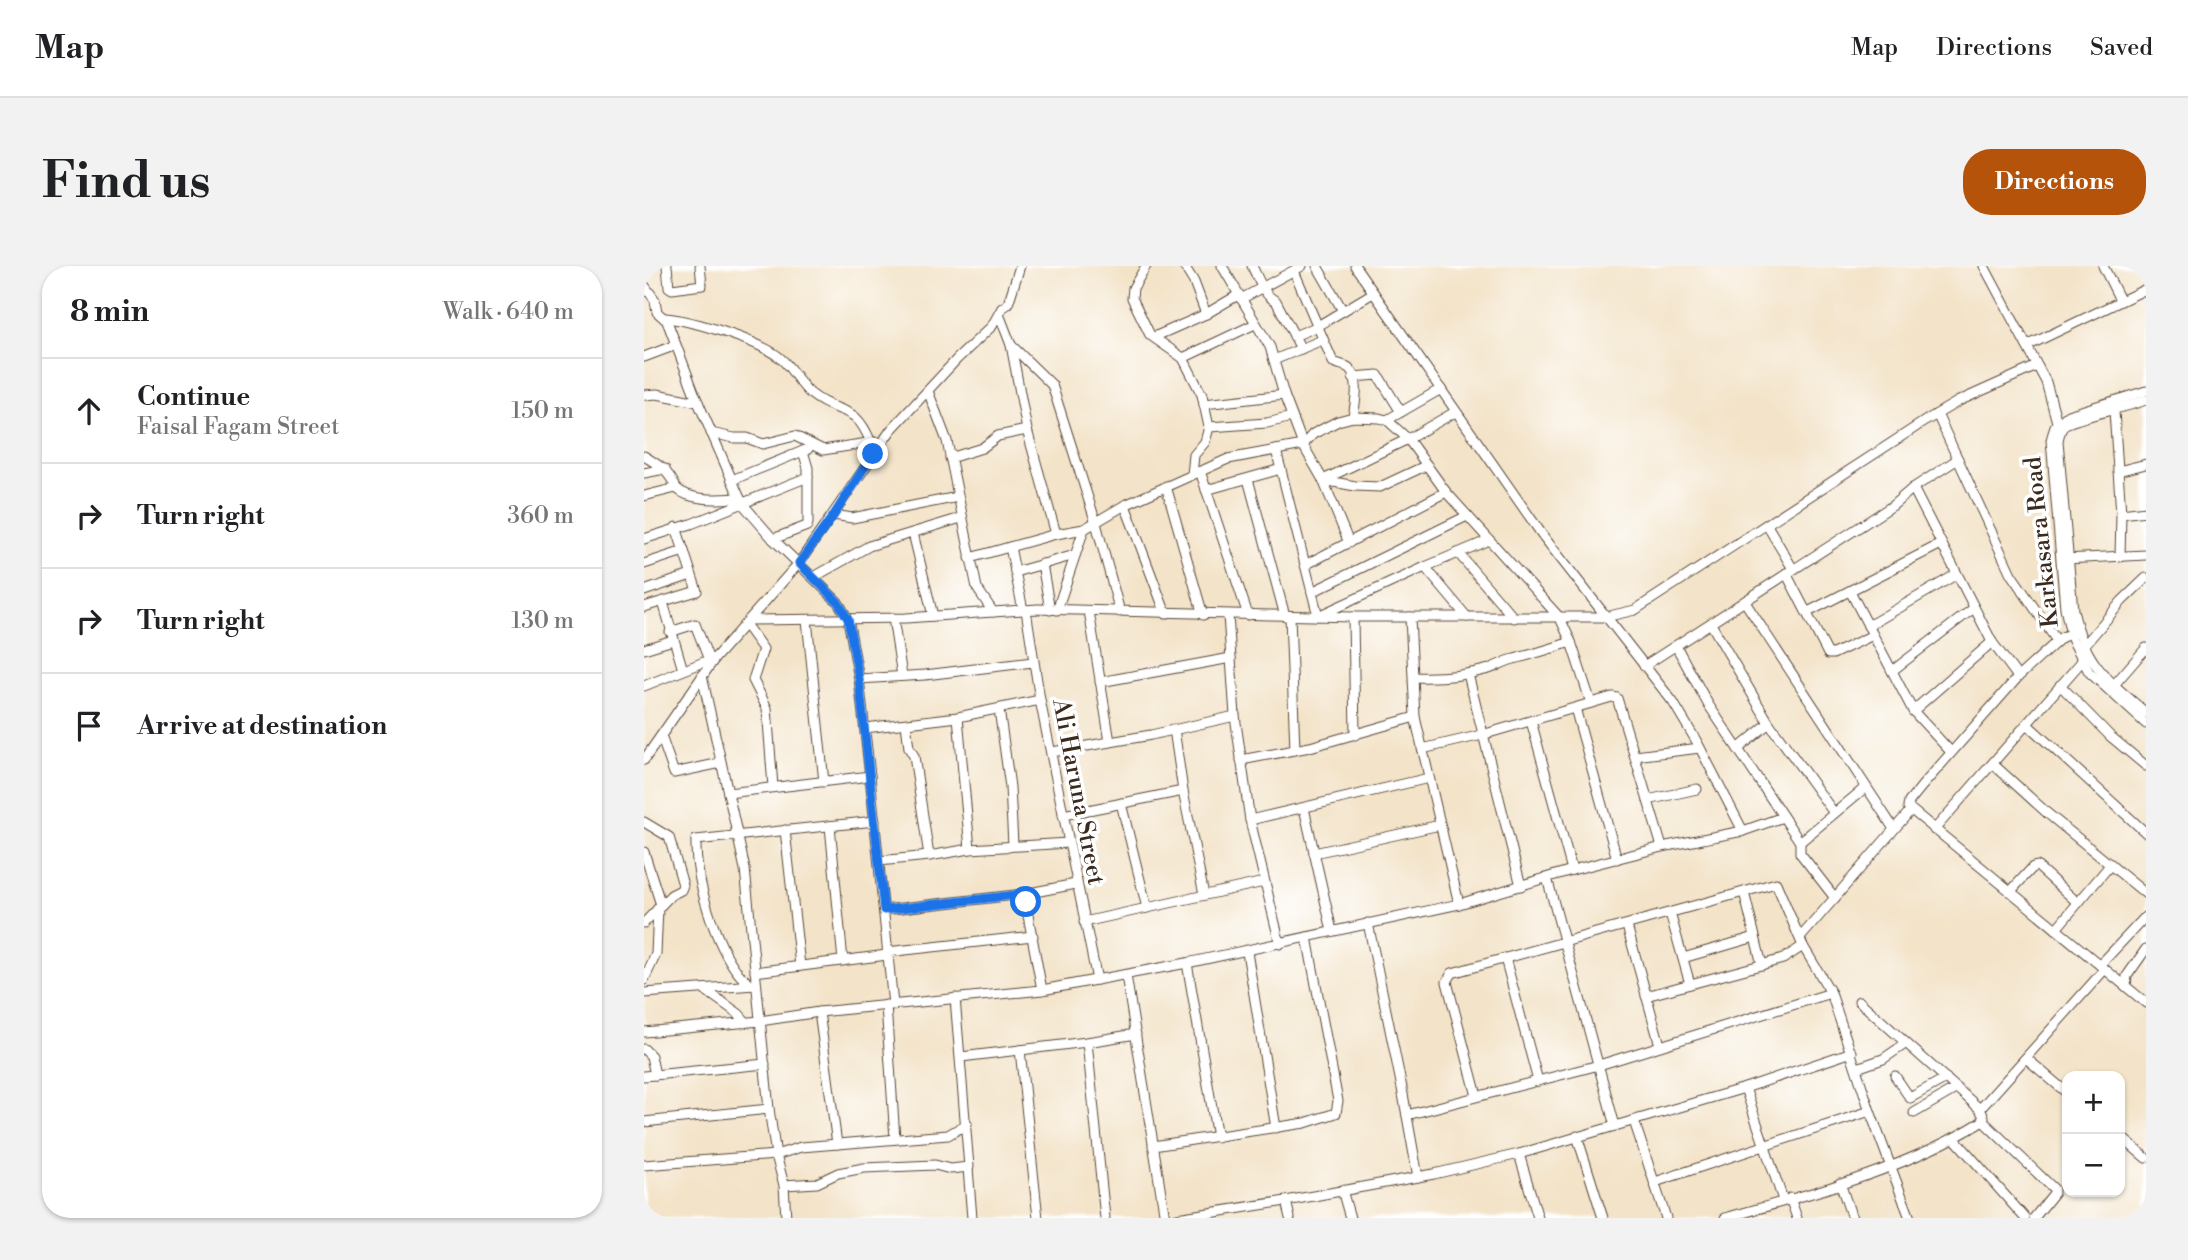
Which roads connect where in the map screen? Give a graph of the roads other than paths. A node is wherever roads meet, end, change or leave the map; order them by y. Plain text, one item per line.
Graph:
1 (667, 266) edge
2 (700, 266) edge
3 (1020, 266) edge
4 (1146, 266) edge
5 (1184, 266) edge
6 (1222, 266) edge
7 (1252, 266) edge
8 (1317, 266) edge
9 (1355, 266) edge
10 (1984, 266) edge
11 (2103, 266) edge
12 (1293, 269) edge
13 (644, 285) edge
14 (1263, 288) junction
15 (2146, 289) edge
16 (1373, 293) junction
17 (1240, 297) junction
18 (2120, 300) junction
19 (1003, 309) junction
20 (1343, 311) junction
21 (1206, 314) junction
22 (666, 318) junction
23 (1255, 324) junction
24 (1316, 327) junction
25 (1294, 336) junction
26 (1154, 338) junction
27 (1322, 340) junction
28 (676, 345) junction
29 (1011, 345) junction
30 (2027, 346) junction
31 (1301, 349) junction
32 (644, 356) edge
33 (1183, 358) junction
34 (1274, 360) junction
35 (2037, 366) junction
36 (1353, 377) junction
37 (1441, 389) junction
38 (928, 391) junction
39 (2146, 391) edge
40 (644, 395) edge
41 (1284, 395) junction
42 (2146, 400) edge
43 (698, 402) junction
44 (1204, 404) junction
45 (2115, 411) junction
46 (1401, 412) junction
47 (1455, 412) junction
48 (1937, 414) junction
49 (1292, 417) junction
50 (1353, 417) junction
51 (1387, 420) junction
52 (1209, 427) junction
53 (2058, 428) junction
54 (1027, 430) junction
55 (711, 433) junction
56 (886, 438) junction
57 (1408, 439) junction
58 (871, 443) junction
59 (1303, 445) junction
60 (813, 447) junction
61 (1276, 450) junction
62 (803, 451) junction
63 (644, 456) edge
64 (950, 458) junction
65 (1958, 459) junction
66 (2146, 464) edge
67 (1427, 465) junction
68 (665, 469) junction
69 (1281, 469) junction
70 (2118, 471) junction
71 (644, 473) edge
72 (1196, 473) junction
73 (808, 477) junction
74 (1248, 479) junction
75 (732, 480) junction
76 (1323, 480) junction
77 (1166, 486) junction
78 (676, 488) junction
79 (1913, 488) junction
80 (1206, 490) junction
81 (1446, 492) junction
82 (644, 496) edge
83 (957, 497) junction
84 (741, 500) junction
85 (1125, 505) junction
86 (2146, 511) edge
87 (2121, 514) junction
88 (834, 515) junction
89 (1466, 516) junction
90 (961, 518) junction
91 (1096, 523) junction
92 (1767, 526) junction
93 (676, 527) junction
94 (1084, 529) junction
95 (913, 533) junction
96 (1056, 534) junction
97 (644, 539) edge
98 (773, 540) junction
99 (1489, 540) junction
100 (1349, 542) junction
101 (1941, 544) junction
102 (1010, 547) junction
103 (684, 551) junction
104 (1458, 553) junction
105 (1075, 555) junction
106 (2146, 555) edge
107 (2120, 557) junction
108 (970, 558) junction
109 (2065, 559) junction
110 (799, 563) junction
111 (644, 564) edge
112 (1042, 564) junction
113 (1305, 565) junction
114 (1425, 567) junction
115 (1790, 571) junction
116 (1015, 572) junction
117 (1957, 574) junction
118 (691, 575) junction
119 (814, 577) junction
120 (2146, 578) edge
121 (644, 591) edge
122 (1850, 591) junction
123 (1312, 592) junction
124 (663, 602) junction
125 (1745, 602) junction
126 (644, 607) edge
127 (1974, 608) junction
128 (1024, 610) junction
129 (1054, 610) junction
130 (1089, 611) junction
131 (993, 612) junction
132 (1120, 612) junction
133 (1808, 612) junction
134 (1166, 614) junction
135 (1203, 615) junction
136 (1228, 615) junction
137 (1248, 615) junction
138 (933, 616) junction
139 (1288, 616) junction
140 (1318, 616) junction
141 (1353, 617) junction
142 (1410, 617) junction
143 (1466, 617) junction
144 (1605, 617) junction
145 (893, 618) junction
146 (1514, 618) junction
147 (1560, 618) junction
148 (848, 619) junction
149 (807, 620) junction
150 (747, 622) junction
151 (1711, 624) junction
152 (1871, 630) junction
153 (2070, 634) junction
154 (671, 636) junction
155 (2057, 641) junction
156 (1571, 642) junction
157 (1992, 642) junction
158 (1676, 646) junction
159 (2083, 647) junction
160 (2146, 648) edge
161 (644, 649) edge
162 (1231, 658) junction
163 (712, 659) junction
164 (2082, 661) junction
165 (1033, 662) junction
166 (1644, 666) junction
167 (683, 670) junction
168 (1892, 671) junction
169 (1468, 674) junction
170 (702, 676) junction
171 (902, 676) junction
172 (1413, 677) junction
173 (2018, 677) junction
174 (859, 679) junction
175 (1100, 682) junction
176 (2060, 685) junction
177 (2114, 685) junction
178 (644, 686) edge
179 (1040, 700) junction
180 (1591, 703) junction
181 (1575, 708) junction
182 (999, 709) junction
183 (1913, 711) junction
184 (2146, 713) edge
185 (1235, 716) junction
186 (957, 717) junction
187 (1415, 717) junction
188 (1531, 721) junction
189 (1769, 723) junction
190 (906, 724) junction
191 (2027, 724) junction
192 (2146, 724) edge
193 (864, 728) junction
194 (1174, 729) junction
195 (1355, 735) junction
196 (1482, 735) junction
197 (661, 736) junction
198 (1110, 742) junction
199 (1700, 748) junction
200 (1422, 749) junction
201 (1738, 749) junction
202 (1295, 750) junction
203 (1052, 752) junction
204 (1951, 752) junction
205 (1635, 756) junction
206 (644, 760) edge
207 (1241, 760) junction
208 (721, 763) junction
209 (1993, 764) junction
210 (2146, 766) edge
211 (870, 776) junction
212 (1429, 778) junction
213 (824, 782) junction
214 (1866, 787) junction
215 (773, 788) junction
216 (1697, 789) dead end
217 (1183, 791) junction
218 (728, 793) junction
219 (1648, 800) junction
220 (1121, 803) junction
221 (1304, 808) junction
222 (1910, 811) junction
223 (1834, 813) junction
224 (1063, 815) junction
225 (1783, 817) junction
226 (1250, 820) junction
227 (875, 821) junction
228 (644, 822) edge
229 (1440, 825) junction
230 (830, 826) junction
231 (1895, 828) junction
232 (785, 830) junction
233 (1934, 830) junction
234 (1743, 831) junction
235 (2146, 833) edge
236 (738, 834) junction
237 (1800, 842) junction
238 (1068, 844) junction
239 (1013, 845) junction
240 (1662, 847) junction
241 (970, 849) junction
242 (644, 852) edge
243 (1314, 853) junction
244 (929, 856) junction
245 (1617, 859) junction
246 (879, 861) junction
247 (2111, 864) junction
248 (1572, 870) junction
249 (647, 872) edge
250 (1547, 878) junction
251 (1264, 882) junction
252 (1076, 884) junction
253 (1521, 886) junction
254 (1744, 892) junction
255 (2010, 892) junction
256 (1024, 894) junction
257 (2146, 894) edge
258 (1204, 895) junction
259 (1835, 898) junction
260 (2078, 903) junction
261 (1459, 904) junction
262 (660, 907) junction
263 (1147, 908) junction
264 (884, 910) junction
265 (1670, 913) junction
266 (2146, 916) edge
267 (1084, 922) junction
268 (644, 923) edge
269 (1368, 923) junction
270 (1627, 926) junction
271 (2056, 929) junction
272 (1332, 931) junction
273 (1032, 936) junction
274 (1307, 937) junction
275 (1755, 937) junction
276 (1565, 942) junction
277 (1802, 942) junction
278 (1280, 944) junction
279 (1247, 952) junction
280 (887, 953) junction
281 (2144, 955) edge
282 (1505, 958) junction
283 (1683, 958) junction
284 (844, 961) junction
285 (1187, 963) junction
286 (1762, 965) junction
287 (800, 966) junction
288 (2103, 967) junction
289 (755, 972) junction
290 (1126, 975) junction
291 (644, 980) edge
292 (1097, 981) junction
293 (1690, 984) junction
294 (753, 985) junction
295 (2126, 986) junction
296 (704, 989) junction
297 (1042, 990) junction
298 (644, 993) edge
299 (1831, 993) junction
300 (1646, 996) junction
301 (955, 998) junction
302 (1859, 1001) dead end
303 (2146, 1003) edge
304 (890, 1005) junction
305 (819, 1012) junction
306 (760, 1021) junction
307 (746, 1023) junction
308 (644, 1032) edge
309 (1136, 1034) junction
310 (1087, 1042) junction
311 (1905, 1044) junction
312 (1660, 1045) junction
313 (644, 1049) edge
314 (1020, 1050) junction
315 (1852, 1052) junction
316 (961, 1057) junction
317 (2026, 1058) junction
318 (765, 1064) junction
319 (1598, 1065) junction
320 (1857, 1068) junction
321 (655, 1075) junction
322 (644, 1076) edge
323 (1895, 1076) dead end
324 (1946, 1078) junction
325 (1538, 1081) junction
326 (1745, 1088) junction
327 (1957, 1088) junction
328 (2062, 1089) edge
329 (1477, 1096) junction
330 (769, 1109) junction
331 (1980, 1109) junction
332 (1870, 1111) junction
333 (1914, 1113) dead end
334 (1408, 1115) junction
335 (1634, 1121) junction
336 (1983, 1121) junction
337 (644, 1122) edge
338 (967, 1124) junction
339 (1615, 1126) junction
340 (1276, 1128) junction
341 (1577, 1136) junction
342 (1217, 1137) junction
343 (895, 1139) junction
344 (1955, 1139) junction
345 (2125, 1140) edge
346 (837, 1144) junction
347 (1153, 1146) junction
348 (1763, 1146) junction
349 (1519, 1154) junction
350 (776, 1155) junction
351 (2146, 1158) edge
352 (644, 1165) edge
353 (1891, 1166) junction
354 (968, 1168) junction
355 (1418, 1177) junction
356 (1655, 1182) junction
357 (1840, 1183) junction
358 (784, 1185) junction
359 (1342, 1190) junction
360 (1786, 1199) junction
361 (1286, 1201) junction
362 (1225, 1215) edge
363 (1535, 1217) edge
364 (1731, 1217) edge
365 (786, 1218) edge
366 (972, 1218) edge
367 (1038, 1218) edge
368 (1105, 1218) edge
369 (1165, 1218) edge
370 (1177, 1218) edge
371 (1290, 1218) edge
372 (1350, 1218) edge
373 (1603, 1218) edge
374 (1666, 1218) edge
375 (1797, 1218) edge
376 (1852, 1218) edge
377 (1910, 1218) edge
378 (2025, 1218) edge
379 (2034, 1218) edge

1 - 2 street
3 - 19 street
4 - 26 street
5 - 21 street
6 - 17 street
7 - 14 street
8 - 20 street
9 - 16 street
10 - 30 street
11 - 18 street
12 - 14 street
12 - 24 street
13 - 22 street
14 - 17 street
14 - 25 street
15 - 18 street
16 - 20 street
16 - 37 street
17 - 21 street
17 - 23 street
18 - 30 street
19 - 29 street
19 - 38 street
20 - 24 street
21 - 26 street
22 - 28 street
22 - 58 street
23 - 33 street
23 - 34 street
24 - 25 street
24 - 27 street
25 - 31 street
26 - 33 street
27 - 31 street
27 - 36 street
28 - 32 street
28 - 43 street
29 - 54 street
29 - 91 street
30 - 35 street
31 - 34 street
33 - 44 street
34 - 41 street
35 - 48 street
35 - 53 street
36 - 46 street
36 - 50 street
37 - 46 street
37 - 47 street
38 - 56 street
38 - 64 street
39 - 53 street, Karkasara Road
40 - 43 street
41 - 44 street
41 - 49 street
42 - 45 street, Karkasara Road
43 - 55 street
44 - 52 street
45 - 53 street, Karkasara Road
45 - 70 street
46 - 51 street
47 - 57 street
47 - 144 street
48 - 65 street
48 - 92 street
49 - 52 street
49 - 59 street
50 - 51 street
50 - 59 street
51 - 57 street
52 - 72 street
53 - 109 street, Karkasara Road
54 - 64 street
54 - 96 street
55 - 60 street
55 - 75 street
56 - 58 street
56 - 88 street
57 - 67 street
57 - 76 street
58 - 60 street
59 - 61 street
59 - 76 street
60 - 62 street
61 - 69 street
61 - 72 street
62 - 73 street
62 - 75 street
63 - 68 street
64 - 83 street
65 - 79 street
65 - 155 street
66 - 70 street
67 - 76 street
67 - 81 street
68 - 71 street
68 - 78 street
69 - 74 street
69 - 113 street
70 - 87 street
72 - 77 street
72 - 80 street
73 - 84 street
73 - 98 street
74 - 80 street
74 - 139 street
75 - 84 street
76 - 100 street
77 - 85 street
77 - 135 street
78 - 82 street
78 - 84 street
79 - 101 street
79 - 115 street
80 - 137 street
81 - 89 street
81 - 100 street
83 - 88 street
83 - 90 street
84 - 93 street
84 - 98 street
85 - 91 street
85 - 134 street
86 - 87 street
87 - 107 street
88 - 110 street
89 - 99 street
89 - 123 street
90 - 95 street
90 - 108 street
91 - 94 street
91 - 132 street
92 - 115 street
92 - 144 street
93 - 97 street
93 - 103 street
94 - 96 street
94 - 105 street
95 - 119 street
95 - 138 street
96 - 102 street
98 - 110 street
99 - 104 street
99 - 147 street
100 - 113 street
101 - 117 street
101 - 122 street
102 - 108 street
102 - 116 street, Ali Haruna Street
103 - 111 street
103 - 118 street
104 - 114 street
104 - 146 street
105 - 112 street
105 - 129 street
106 - 107 street
107 - 109 street
108 - 131 street
109 - 153 street, Karkasara Road
109 - 159 street, Karkasara Road
110 - 119 street
110 - 150 street
112 - 116 street
112 - 129 street
113 - 123 street
114 - 140 street
114 - 143 street
115 - 125 street
115 - 133 street
116 - 128 street, Ali Haruna Street
117 - 127 street
117 - 152 street
118 - 121 street
118 - 124 street
119 - 148 street
120 - 159 street
122 - 133 street
122 - 152 street
123 - 140 street
124 - 126 street
124 - 154 street
125 - 151 street
125 - 214 street
127 - 157 street
127 - 168 street
128 - 129 street
128 - 131 street
128 - 165 street, Ali Haruna Street
129 - 130 street
130 - 132 street
130 - 175 street
131 - 138 street
132 - 134 street
133 - 152 street
134 - 135 street
135 - 136 street
136 - 137 street
136 - 162 street
137 - 139 street
138 - 145 street
139 - 140 street
139 - 202 street
140 - 141 street
141 - 142 street
141 - 195 street
142 - 143 street
142 - 172 street
143 - 146 street
144 - 147 street
144 - 166 street
145 - 148 street
145 - 171 street
146 - 147 street
147 - 156 street
148 - 149 street
148 - 174 street
149 - 150 street
149 - 213 street
150 - 163 street
150 - 215 street
151 - 158 street
151 - 189 street
152 - 168 street
153 - 155 street
153 - 164 street, Karkasara Road
154 - 161 street
154 - 163 street
154 - 167 street
155 - 173 street
156 - 169 street
156 - 180 street
157 - 173 street
157 - 183 street
158 - 166 street
158 - 201 street
159 - 177 street, Karkasara Road
160 - 177 street
162 - 175 street
162 - 185 street
163 - 167 street
163 - 170 street
164 - 176 street
164 - 192 street, Karkasara Road
165 - 171 street
165 - 179 street, Ali Haruna Street
166 - 199 street
167 - 178 street
168 - 183 street
169 - 172 street
169 - 196 street
170 - 197 street
170 - 208 street
171 - 174 street
172 - 187 street
173 - 204 street
174 - 193 street
175 - 198 street
176 - 191 street
176 - 210 street
177 - 184 street, Karkasara Road
179 - 182 street
179 - 203 street, Ali Haruna Street
180 - 181 street
180 - 205 street
181 - 188 street
181 - 245 street
182 - 186 street
182 - 239 street
183 - 204 street
185 - 194 street
185 - 207 street
186 - 190 street
186 - 241 street
187 - 195 street
187 - 200 street
188 - 196 street
188 - 248 street
189 - 201 street
189 - 223 street
190 - 193 street
190 - 244 street
191 - 209 street
191 - 235 street
193 - 211 street
194 - 198 street
194 - 217 street
195 - 202 street
196 - 200 street
196 - 253 street
197 - 206 street
197 - 208 street
198 - 203 street
199 - 205 street
199 - 234 street
200 - 212 street
201 - 225 street
202 - 207 street
203 - 224 street, Ali Haruna Street
204 - 222 street
205 - 219 street
207 - 226 street
208 - 218 street
209 - 233 street
209 - 247 street
211 - 213 street
211 - 227 street
212 - 221 street
212 - 229 street
213 - 215 street
214 - 223 street
214 - 231 street
215 - 218 street
216 - 219 street
217 - 220 street
217 - 258 street
218 - 236 street
219 - 240 street
220 - 224 street
220 - 263 street
221 - 226 street
221 - 243 street
222 - 231 street
222 - 233 street
223 - 237 street
224 - 238 street, Ali Haruna Street
225 - 234 street
225 - 237 street
226 - 251 street
227 - 230 street
227 - 246 street
228 - 262 street
229 - 243 street
229 - 261 street
230 - 232 street
230 - 284 street
231 - 259 street
232 - 236 street
232 - 287 street
233 - 255 street
234 - 240 street
236 - 289 street
236 - 294 street
237 - 259 street
238 - 239 street
238 - 252 street, Ali Haruna Street
239 - 241 street
240 - 245 street
241 - 244 street
242 - 249 street
243 - 272 street
244 - 246 street
245 - 248 street
246 - 264 street
247 - 257 street
247 - 260 street
248 - 250 street
249 - 262 street
250 - 253 street
250 - 276 street
251 - 258 street
251 - 278 street
252 - 256 street
252 - 267 street, Ali Haruna Street
253 - 261 street
254 - 265 street
254 - 275 street
254 - 277 street
255 - 260 street
255 - 271 street
256 - 264 street
256 - 273 street
258 - 263 street
259 - 277 street
260 - 271 street
261 - 269 street
262 - 268 street
262 - 291 street
263 - 267 street
264 - 280 street
265 - 270 street
265 - 283 street
266 - 288 street
267 - 292 street, Ali Haruna Street
269 - 272 street
269 - 334 street
270 - 276 street
270 - 300 street
271 - 288 street
272 - 274 street
273 - 280 street
273 - 297 street
274 - 278 street
274 - 340 street
275 - 283 street
275 - 286 street
276 - 282 street
276 - 319 street
277 - 286 street
277 - 299 street
278 - 279 street
279 - 285 street
279 - 340 street
280 - 284 street
280 - 304 street
281 - 295 street
282 - 325 street
282 - 329 street
283 - 293 street
284 - 287 street
285 - 290 street
285 - 342 street
286 - 293 street
287 - 289 street
288 - 295 street
288 - 317 street
289 - 294 street
290 - 292 street
290 - 309 street
292 - 297 street
293 - 300 street
294 - 296 street
294 - 306 street
295 - 303 street
296 - 298 street
296 - 307 street
297 - 301 street
299 - 312 street
299 - 315 street
300 - 312 street
301 - 304 street
301 - 316 street
302 - 311 street
304 - 305 street
304 - 343 street
305 - 306 street
305 - 346 street
306 - 307 street
306 - 318 street
307 - 308 street
309 - 310 street
309 - 347 street
310 - 314 street
310 - 368 street
311 - 320 street
311 - 324 street
312 - 319 street
313 - 321 street
314 - 316 street
314 - 367 street
315 - 320 street
315 - 326 street
316 - 338 street
317 - 328 street
317 - 331 street
318 - 321 street
318 - 330 street
319 - 325 street
319 - 339 street
320 - 332 street
321 - 322 street
323 - 324 street
324 - 327 street
325 - 329 street
326 - 335 street
326 - 348 street
327 - 331 street
327 - 333 street
329 - 334 street
330 - 337 street
330 - 350 street
331 - 336 street
332 - 348 street
332 - 353 street
334 - 355 street
335 - 339 street
335 - 356 street
336 - 344 street
336 - 379 street
338 - 343 street
338 - 354 street
339 - 341 street
340 - 342 street
341 - 349 street
341 - 373 street
342 - 347 street
343 - 346 street
344 - 353 street
344 - 378 street
345 - 351 street
346 - 350 street
347 - 369 street
348 - 356 street
348 - 360 street
349 - 355 street
349 - 363 street
350 - 352 street
350 - 358 street
353 - 357 street
353 - 377 street
354 - 358 street
354 - 366 street
355 - 359 street
356 - 374 street
357 - 360 street
357 - 376 street
358 - 365 street
359 - 361 street
359 - 372 street
360 - 364 street
360 - 375 street
361 - 362 street
361 - 371 street
362 - 370 street

